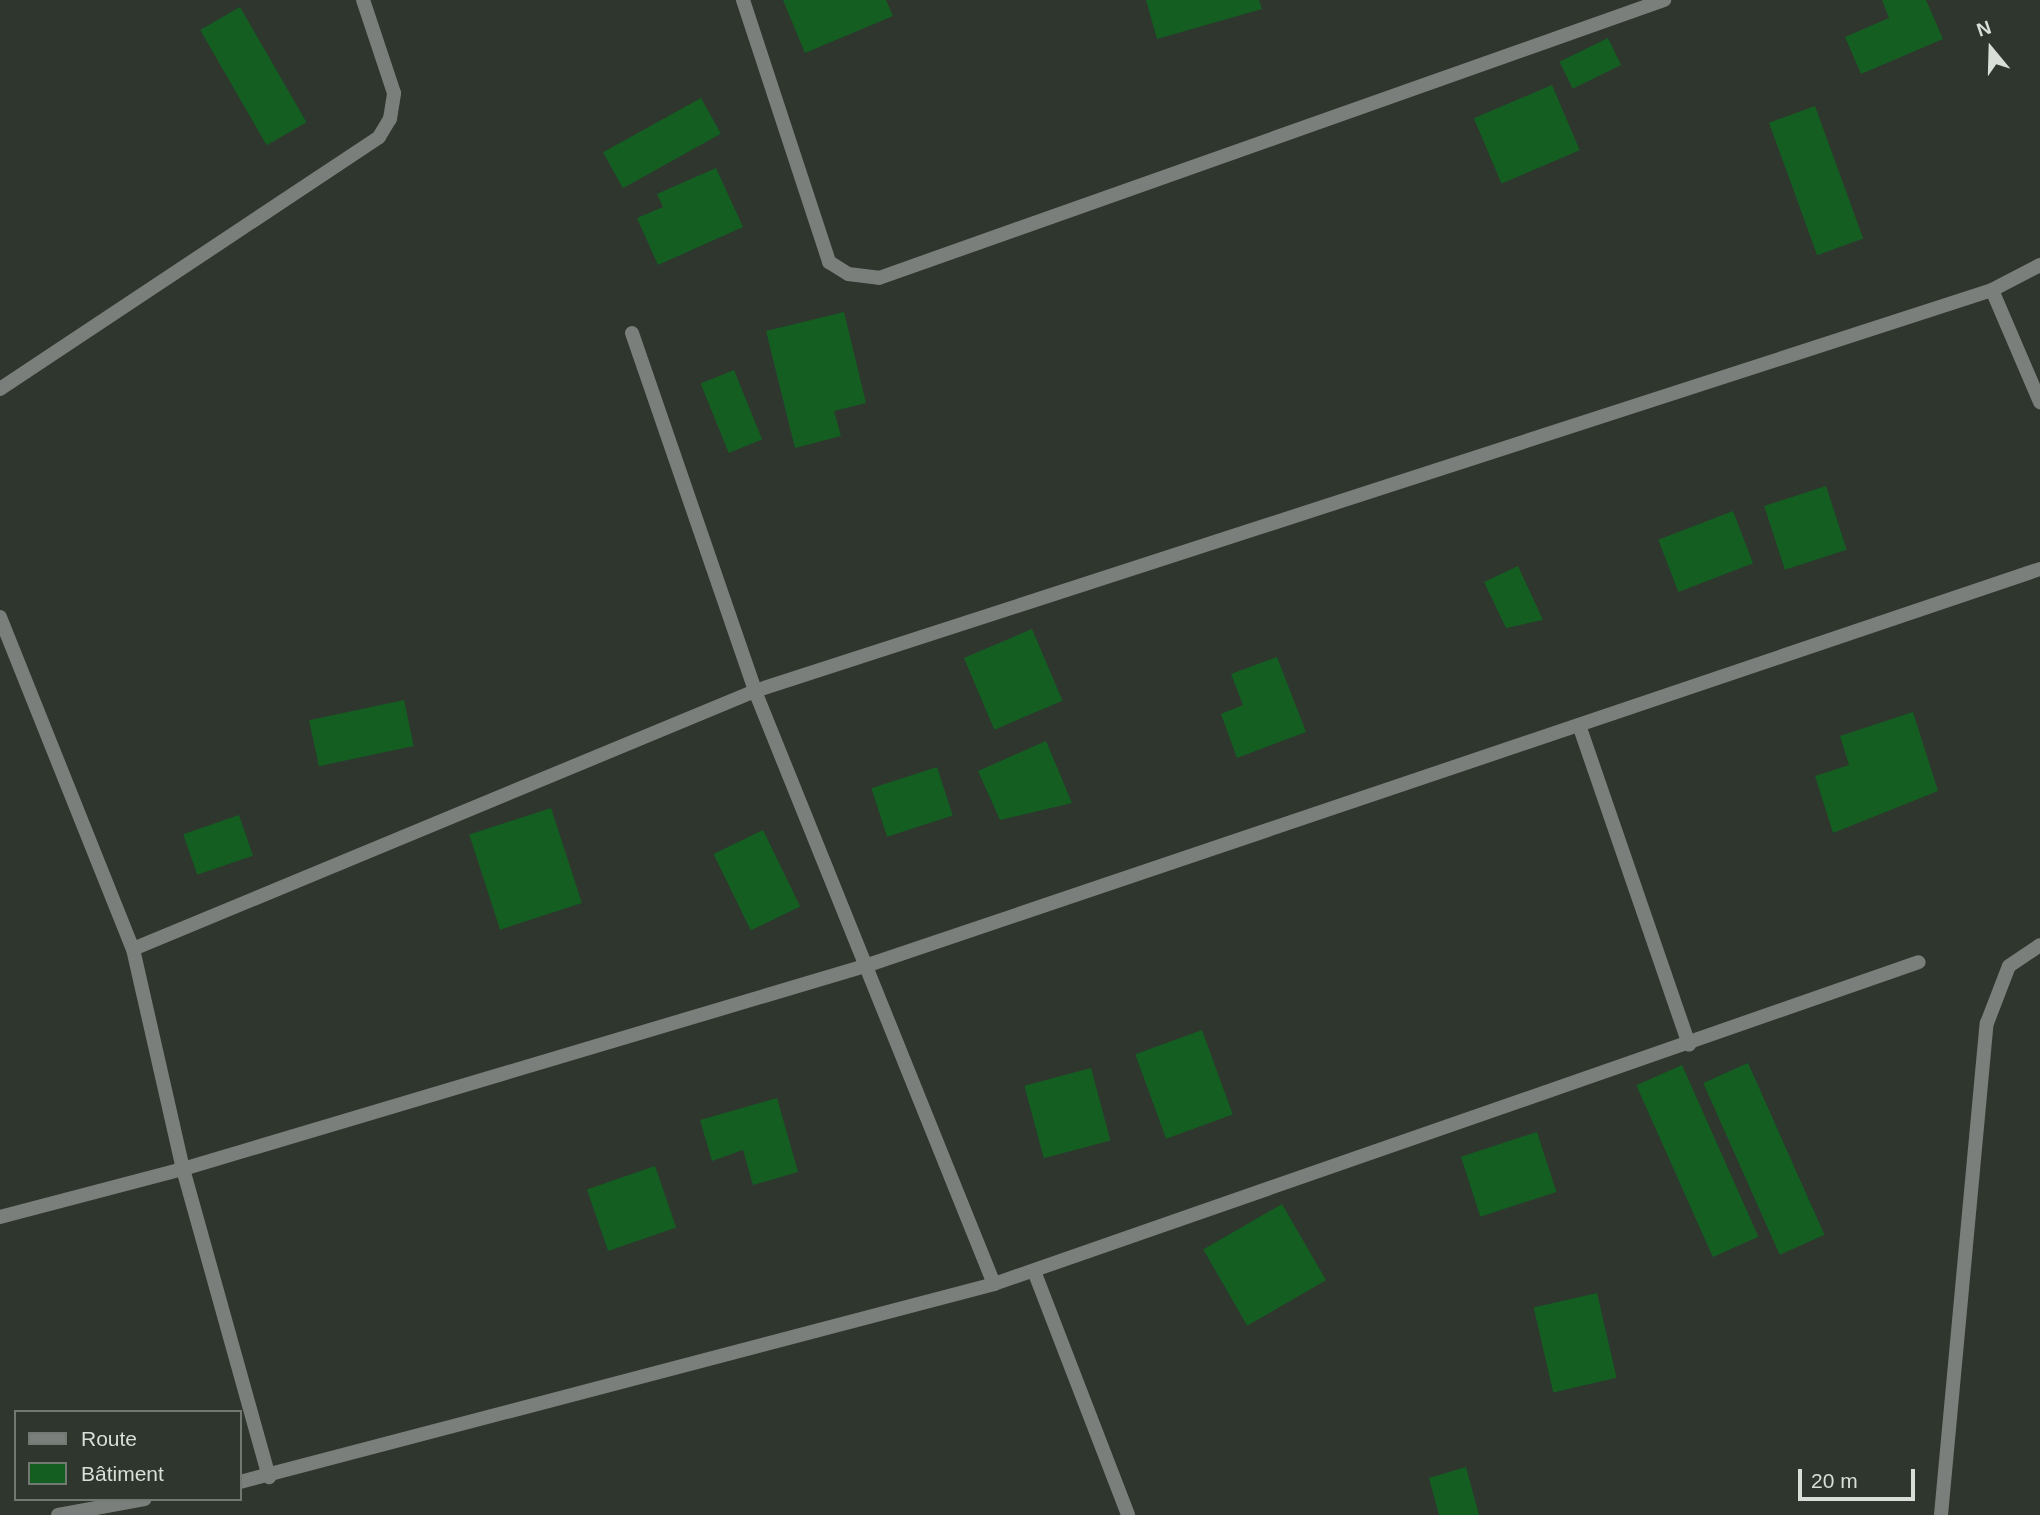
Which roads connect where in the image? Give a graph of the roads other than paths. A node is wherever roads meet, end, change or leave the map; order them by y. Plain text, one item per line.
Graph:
1 (363, 0) edge
2 (743, 0) edge
3 (1664, 0) edge
4 (2040, 264) edge
5 (1992, 290) junction
6 (632, 333) dead end
7 (0, 389) edge
8 (2040, 402) edge
9 (2040, 569) edge
10 (0, 617) edge
11 (755, 691) junction
12 (1579, 725) junction
13 (2040, 945) edge
14 (133, 949) junction
15 (1919, 962) dead end
16 (868, 965) junction
17 (1689, 1045) junction
18 (183, 1168) junction
19 (0, 1217) edge
20 (1034, 1271) junction
21 (994, 1284) junction
22 (269, 1477) junction
23 (242, 1482) edge
24 (134, 1501) edge
25 (58, 1515) edge
26 (1128, 1515) edge
27 (1941, 1515) edge

1 - 7 street
2 - 3 street
4 - 5 street
5 - 8 street
5 - 11 street
6 - 11 street
9 - 12 street
10 - 14 street
11 - 14 street
11 - 16 street
12 - 16 street
12 - 17 street
13 - 27 street
14 - 18 street
15 - 17 street
16 - 18 street
16 - 21 street
17 - 20 street
18 - 19 street
18 - 22 street
20 - 21 street
20 - 26 street
21 - 22 street
22 - 23 street
24 - 25 street

